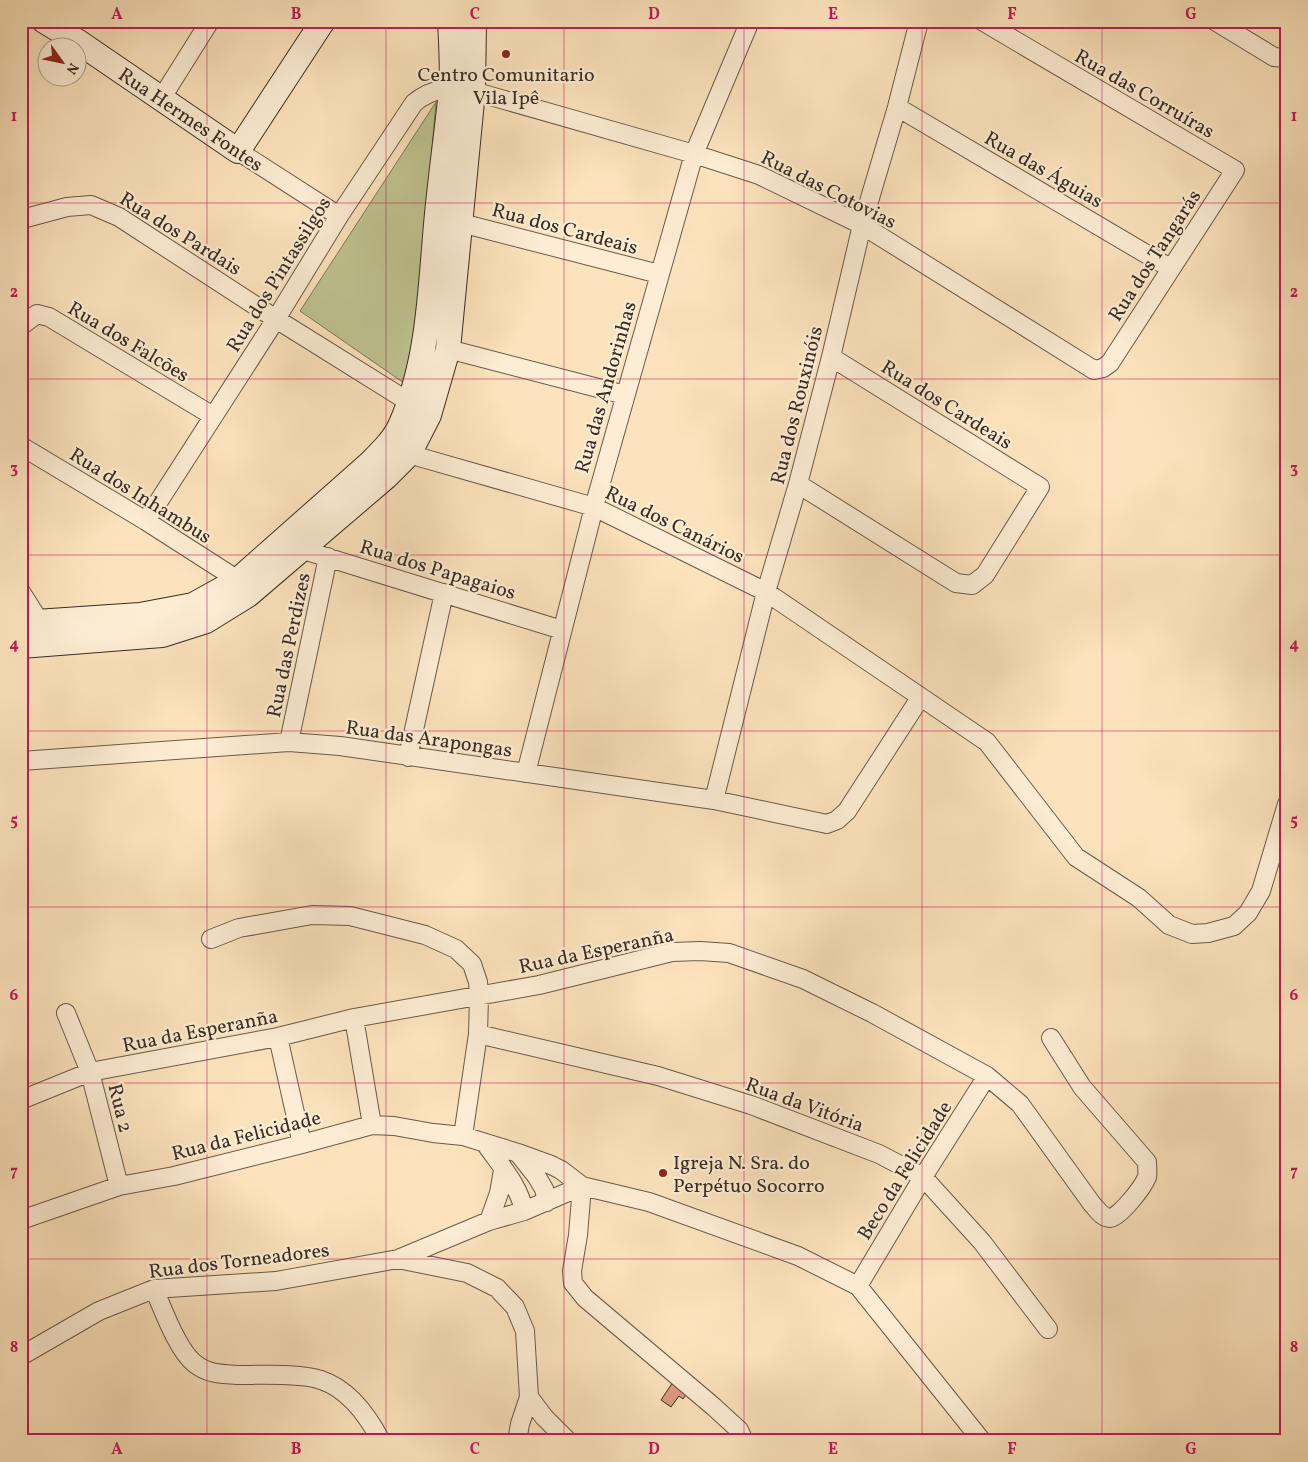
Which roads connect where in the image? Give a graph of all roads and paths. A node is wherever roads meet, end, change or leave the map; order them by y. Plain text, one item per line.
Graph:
1 (44, 21) edge
2 (210, 21) edge
3 (323, 21) edge
4 (450, 21) edge
5 (474, 21) edge
6 (750, 21) edge
7 (919, 21) edge
8 (982, 21) edge
9 (1215, 21) edge
10 (1280, 57) edge
11 (462, 89) junction
12 (162, 99) junction
13 (897, 107) junction
14 (238, 151) junction
15 (694, 154) junction
16 (1235, 170) joint
17 (339, 216) junction
18 (21, 218) edge
19 (462, 222) junction
20 (862, 226) junction
21 (1170, 268) junction
22 (659, 274) junction
23 (276, 319) junction
24 (22, 325) edge
25 (448, 349) junction
26 (831, 357) junction
27 (1110, 362) joint
28 (625, 395) junction
29 (410, 402) junction
30 (213, 416) junction
31 (21, 446) edge
32 (386, 447) junction
33 (409, 454) junction
34 (798, 484) junction
35 (594, 507) junction
36 (146, 521) junction
37 (300, 549) junction
38 (328, 557) junction
39 (238, 580) junction
40 (21, 592) edge
41 (766, 592) junction
42 (444, 593) junction
43 (31, 623) edge
44 (562, 630) junction
45 (32, 646) edge
46 (920, 698) junction
47 (289, 742) junction
48 (408, 757) junction
49 (21, 761) edge
50 (526, 773) junction
51 (714, 800) junction
52 (1287, 804) edge
53 (211, 939) dead end
54 (479, 996) junction
55 (66, 1013) dead end
56 (354, 1018) junction
57 (478, 1034) junction
58 (278, 1037) junction
59 (1051, 1038) dead end
60 (90, 1072) junction
61 (987, 1076) junction
62 (21, 1100) edge
63 (372, 1125) junction
64 (463, 1136) junction
65 (485, 1143) junction
66 (302, 1144) junction
67 (518, 1153) junction
68 (504, 1170) junction
69 (923, 1177) junction
70 (119, 1186) junction
71 (582, 1186) junction
72 (547, 1202) junction
73 (524, 1211) junction
74 (21, 1220) edge
75 (489, 1221) junction
76 (398, 1259) junction
77 (858, 1286) junction
78 (154, 1289) junction
79 (1048, 1330) dead end
80 (21, 1356) edge
81 (529, 1397) junction
82 (381, 1441) edge
83 (517, 1441) edge
84 (568, 1441) edge
85 (744, 1441) edge
86 (982, 1441) edge

1 - 12 street, Rua Hermes Fontes
2 - 12 street
3 - 14 street
4 - 11 street
5 - 11 street
6 - 15 street, Rua das Andorinhas
7 - 13 street, Rua dos Rouxinóis
8 - 16 street, Rua das Corruíras
9 - 10 street
11 - 15 street, Rua das Cotovias
11 - 17 street, Rua dos Pintassilgos
11 - 19 street
11 - 29 street
12 - 14 street, Rua Hermes Fontes
13 - 20 street, Rua dos Rouxinóis
13 - 21 street, Rua das Águias
14 - 17 street, Rua Hermes Fontes
15 - 20 street, Rua das Cotovias
15 - 22 street, Rua das Andorinhas
16 - 21 street, Rua dos Tangarás
17 - 23 street, Rua dos Pintassilgos
18 - 23 street, Rua dos Pardais
19 - 22 street, Rua dos Cardeais
19 - 25 street
20 - 26 street, Rua dos Rouxinóis
20 - 27 street, Rua das Cotovias
21 - 27 street, Rua dos Tangarás
22 - 28 street, Rua das Andorinhas
23 - 29 street, Rua dos Pardais
23 - 30 street, Rua dos Pintassilgos
24 - 30 street, Rua dos Falcões
25 - 28 street
25 - 33 street
26 - 34 street, Rua dos Rouxinóis
26 - 34 street, Rua dos Cardeais
28 - 35 street, Rua das Andorinhas
29 - 32 street
30 - 36 street, Rua dos Pintassilgos
31 - 36 street, Rua dos Inhambus
32 - 33 street, Rua dos Canários
32 - 39 street
33 - 35 street, Rua dos Canários
33 - 37 street
34 - 41 street, Rua dos Rouxinóis
35 - 41 street, Rua dos Canários
35 - 44 street, Rua das Andorinhas
36 - 39 street, Rua dos Inhambus
37 - 38 street, Rua dos Papagaios
37 - 45 street
38 - 42 street, Rua dos Papagaios
38 - 47 street, Rua das Perdizes
39 - 43 street
40 - 43 street
41 - 46 street, Rua dos Canários
41 - 51 street, Rua dos Rouxinóis
42 - 44 street, Rua dos Papagaios
42 - 48 street
43 - 45 street
44 - 50 street, Rua das Andorinhas
46 - 51 street, Rua das Arapongas
46 - 52 street
47 - 48 street, Rua das Arapongas
47 - 49 street, Rua das Arapongas
48 - 50 street, Rua das Arapongas
50 - 51 street, Rua das Arapongas
53 - 54 street
54 - 56 street, Rua da Esperanña
54 - 57 street
54 - 61 street, Rua da Esperanña
55 - 60 street, Rua 2
56 - 58 street, Rua da Esperanña
56 - 63 street
57 - 64 street
57 - 69 street, Rua da Vitória
58 - 60 street, Rua da Esperanña
58 - 66 street
59 - 61 street, Rua da Esperanña
60 - 62 street, Rua da Esperanña
60 - 70 street, Rua 2
61 - 69 street, Beco da Felicidade
63 - 64 street, Rua da Felicidade
63 - 66 street, Rua da Felicidade
64 - 65 street, Rua da Felicidade
65 - 67 street, Rua da Felicidade
65 - 68 street
66 - 70 street, Rua da Felicidade
67 - 71 street, Rua da Felicidade
67 - 72 street
68 - 73 street
68 - 75 street
69 - 77 street, Beco da Felicidade
69 - 79 street, Rua da Vitória
70 - 74 street, Rua da Felicidade
71 - 72 street, Rua dos Torneadores
71 - 77 street
71 - 85 street
72 - 73 street, Rua dos Torneadores
73 - 75 street, Rua dos Torneadores
75 - 76 street, Rua dos Torneadores
76 - 78 street, Rua dos Torneadores
76 - 81 street
77 - 86 street
78 - 80 street, Rua dos Torneadores
78 - 82 street
81 - 83 street
81 - 84 street

